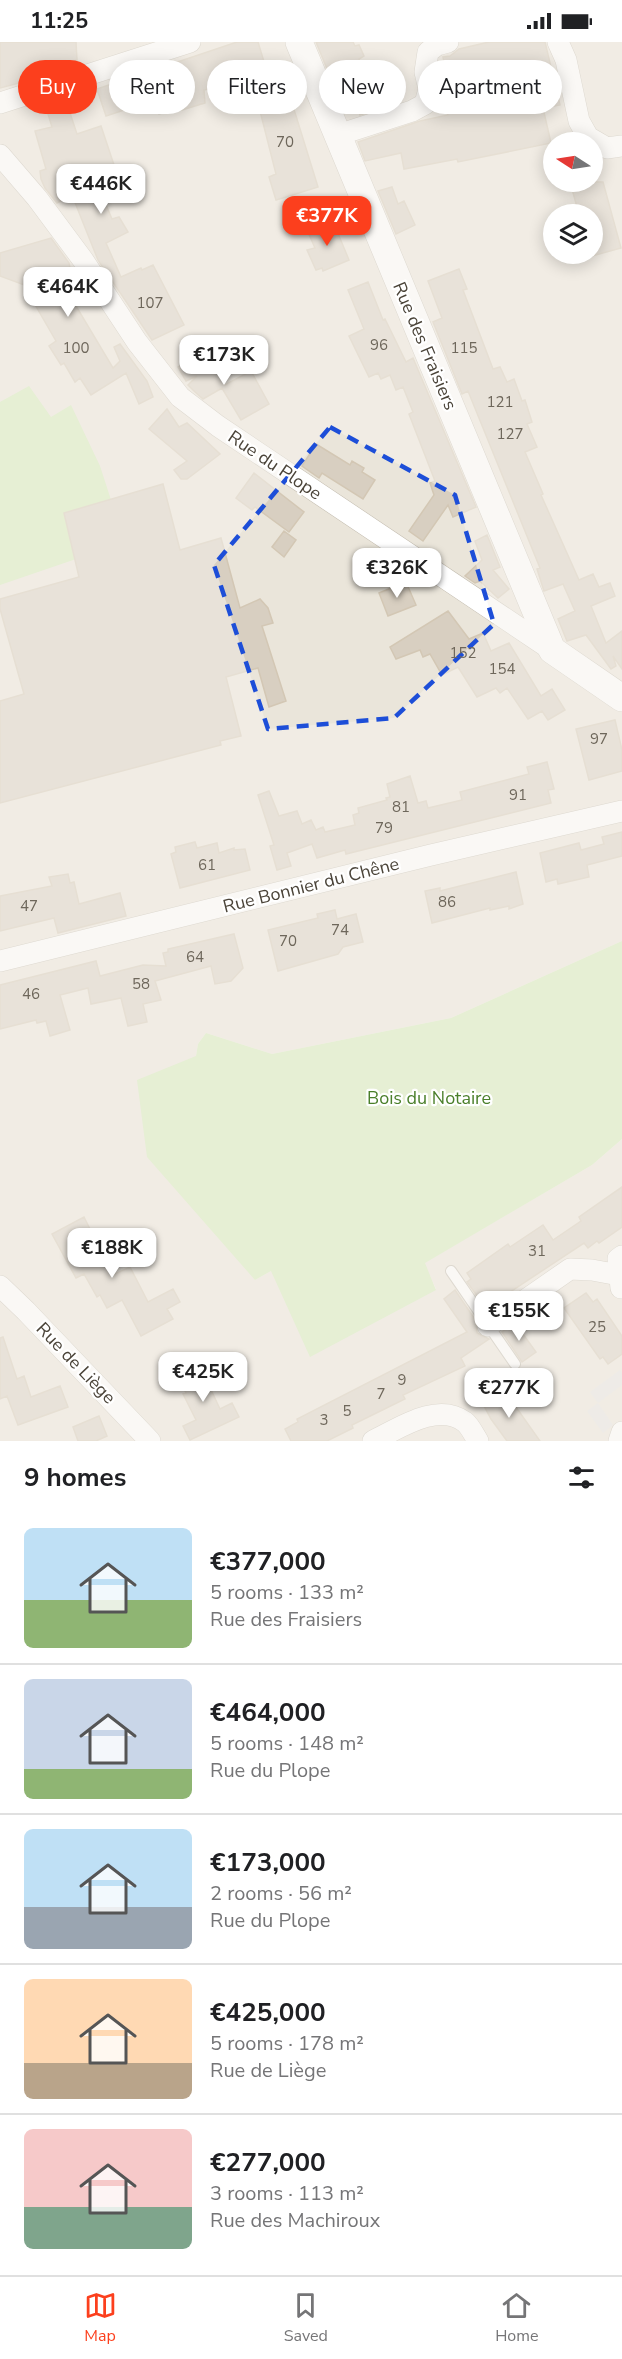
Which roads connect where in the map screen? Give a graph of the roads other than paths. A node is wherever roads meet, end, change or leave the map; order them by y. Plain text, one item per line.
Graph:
1 (189, 42) edge
2 (299, 42) edge
3 (448, 42) edge
4 (558, 42) edge
5 (0, 104) edge
6 (338, 135) junction
7 (622, 146) edge
8 (0, 155) edge
9 (552, 650) junction
10 (622, 698) edge
11 (622, 811) edge
12 (0, 961) edge
13 (451, 1270) dead end
14 (621, 1273) edge
15 (0, 1286) edge
16 (488, 1326) junction
17 (515, 1364) dead end
18 (622, 1432) edge
19 (150, 1441) edge
20 (373, 1441) edge
21 (478, 1441) edge
22 (619, 1441) edge

1 - 5 street
2 - 6 street, Rue des Fraisiers
3 - 6 street
4 - 7 street
6 - 9 street, Rue des Fraisiers
8 - 9 street, Rue du Plope
9 - 10 street, Rue du Plope
11 - 12 street, Rue Bonnier du Chêne
13 - 16 lane
14 - 16 street
15 - 19 street, Rue de Liège
16 - 17 lane
18 - 22 street
20 - 21 street

